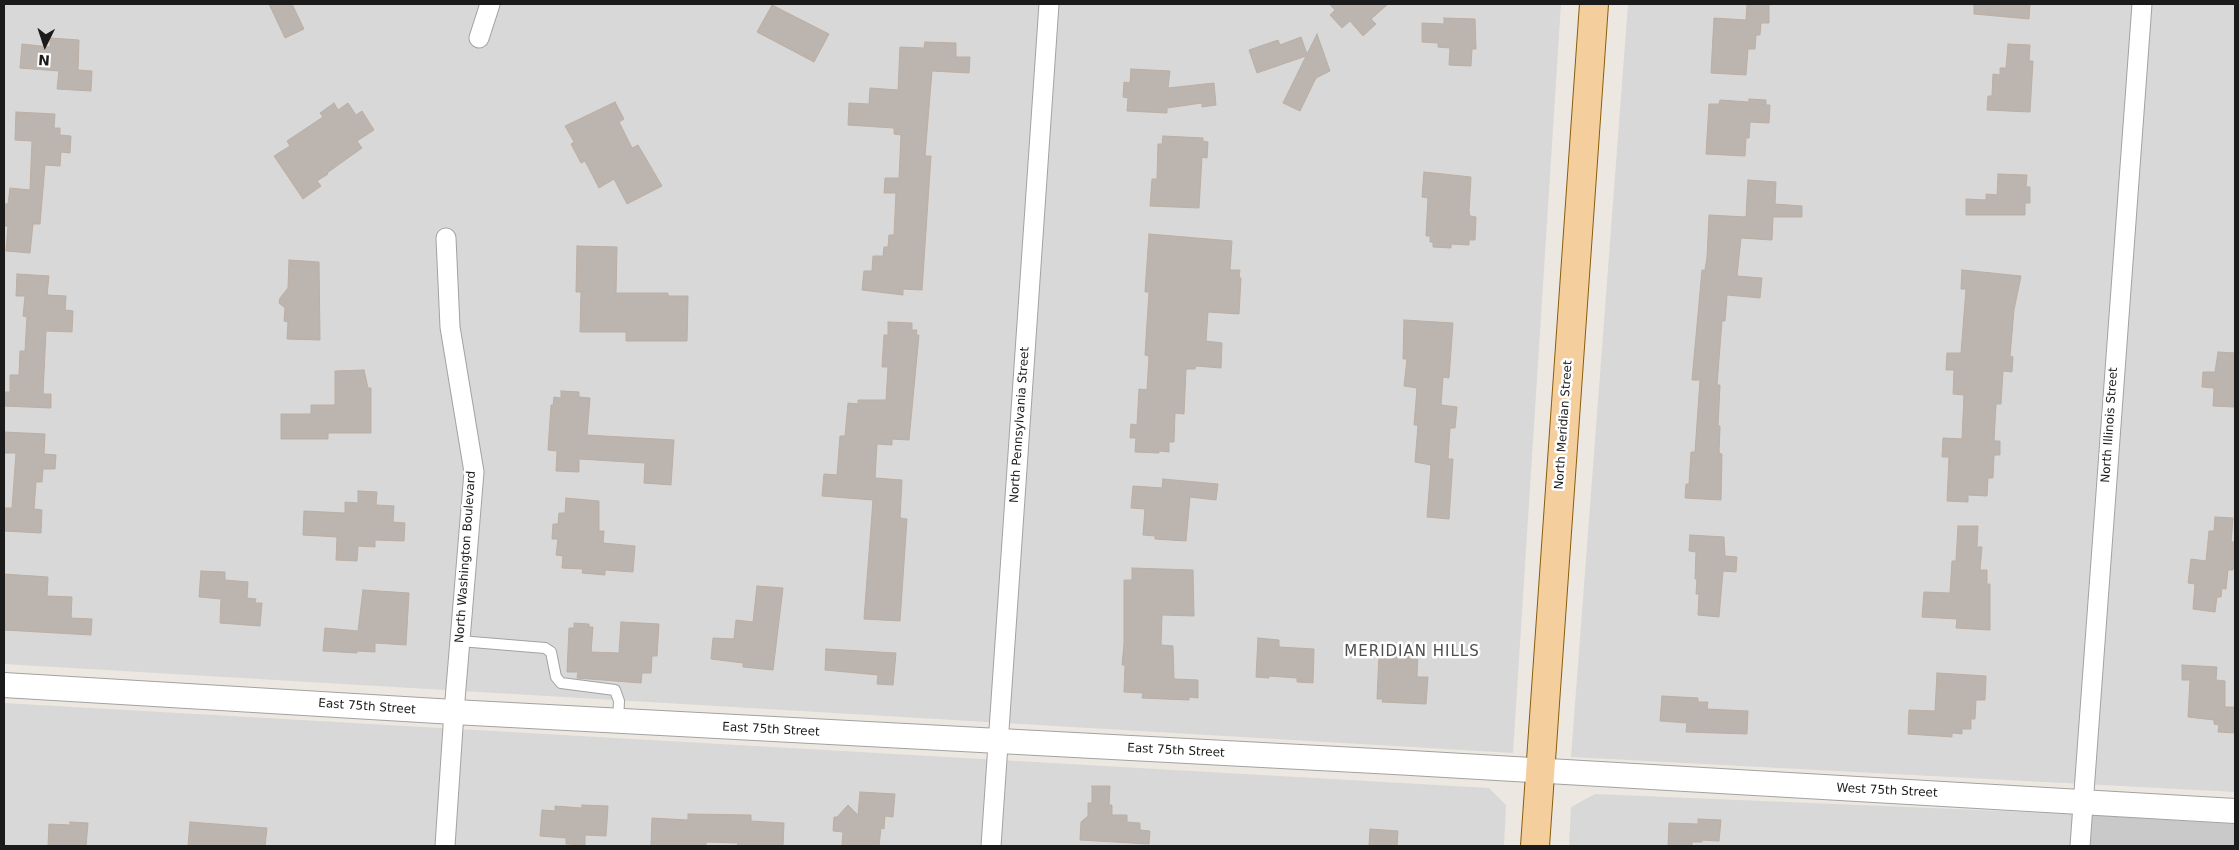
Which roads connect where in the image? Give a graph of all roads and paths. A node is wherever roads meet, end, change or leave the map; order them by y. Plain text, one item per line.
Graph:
1 (490, 4) edge
2 (1049, 4) edge
3 (1594, 4) edge
4 (2142, 4) edge
5 (478, 38) dead end
6 (446, 238) dead end
7 (460, 641) junction
8 (4, 685) edge
9 (454, 712) junction
10 (618, 721) junction
11 (997, 742) junction
12 (1539, 771) junction
13 (2083, 802) junction
14 (2235, 810) edge
15 (445, 846) edge
16 (990, 846) edge
17 (1535, 846) edge
18 (2080, 846) edge

1 - 5 street
2 - 11 street, North Pennsylvania Street
3 - 12 main road, North Meridian Street
4 - 13 street, North Illinois Street
6 - 7 street, North Washington Boulevard
7 - 9 street, North Washington Boulevard
7 - 10 lane
8 - 9 street, East 75th Street
9 - 10 street, East 75th Street
9 - 15 street, North Washington Boulevard
10 - 11 street, East 75th Street
11 - 12 street, East 75th Street
11 - 16 street, North Pennsylvania Street
12 - 13 street, West 75th Street
12 - 17 main road, North Meridian Street
13 - 14 street, West 75th Street
13 - 18 street, North Illinois Street

